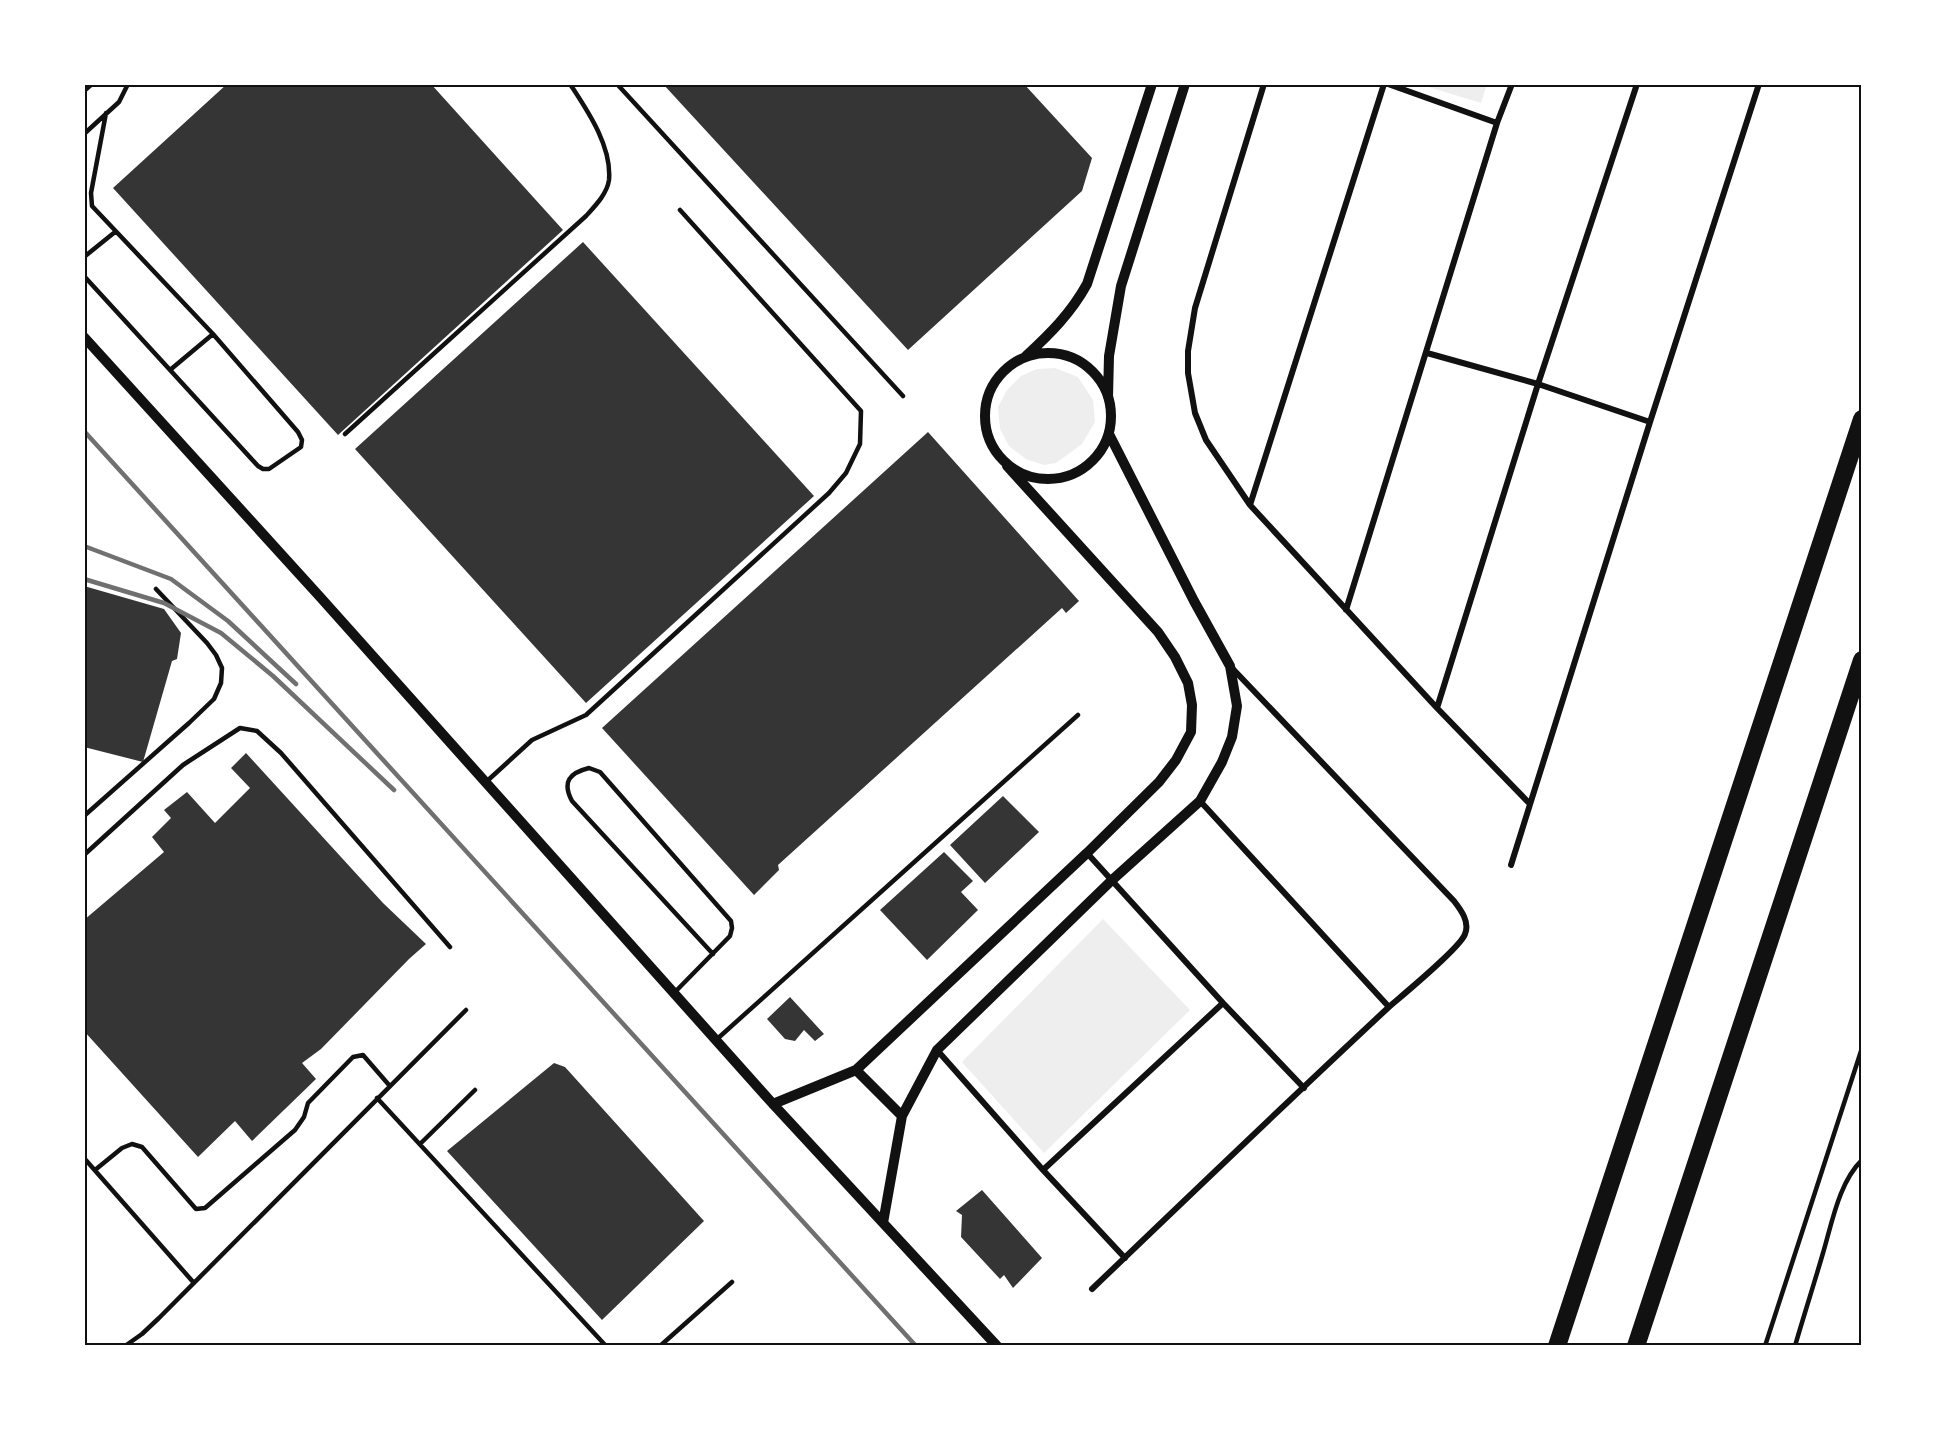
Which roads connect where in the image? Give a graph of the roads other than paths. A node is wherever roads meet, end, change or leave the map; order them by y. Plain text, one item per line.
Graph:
1 (92, 84) edge
2 (128, 84) edge
3 (570, 84) edge
4 (617, 84) edge
5 (1152, 84) edge
6 (1185, 84) edge
7 (1264, 84) edge
8 (1386, 84) edge
9 (1512, 84) edge
10 (1637, 84) edge
11 (1759, 84) edge
12 (84, 91) edge
13 (106, 113) junction
14 (1497, 123) junction
15 (84, 134) edge
16 (680, 210) dead end
17 (115, 231) junction
18 (84, 257) edge
19 (84, 276) edge
20 (213, 334) junction
21 (84, 337) edge
22 (1427, 352) junction
23 (1026, 357) junction
24 (170, 370) junction
25 (1538, 384) junction
26 (903, 396) dead end
27 (1108, 397) junction
28 (1862, 419) edge
29 (1650, 422) junction
30 (345, 434) dead end
31 (1109, 434) junction
32 (1007, 466) junction
33 (1250, 505) junction
34 (156, 589) dead end
35 (1346, 610) junction
36 (1862, 660) edge
37 (1230, 666) junction
38 (1437, 708) junction
39 (1078, 715) dead end
40 (486, 782) junction
41 (1200, 801) junction
42 (1529, 803) junction
43 (84, 816) edge
44 (1087, 852) junction
45 (84, 855) edge
46 (1511, 865) dead end
47 (1111, 881) junction
48 (450, 946) dead end
49 (713, 954) junction
50 (674, 993) junction
51 (1223, 1003) junction
52 (1389, 1007) junction
53 (466, 1010) dead end
54 (716, 1040) junction
55 (1862, 1048) edge
56 (938, 1050) junction
57 (1856, 1065) junction
58 (856, 1070) junction
59 (1862, 1071) edge
60 (389, 1085) junction
61 (1304, 1088) junction
62 (475, 1090) dead end
63 (377, 1098) junction
64 (773, 1104) junction
65 (902, 1116) junction
66 (420, 1144) junction
67 (84, 1158) edge
68 (1862, 1160) edge
69 (95, 1170) junction
70 (1043, 1170) junction
71 (883, 1223) junction
72 (1125, 1258) junction
73 (732, 1282) dead end
74 (194, 1283) junction
75 (1092, 1289) dead end
76 (125, 1346) edge
77 (606, 1346) edge
78 (660, 1346) edge
79 (997, 1346) edge
80 (1557, 1346) edge
81 (1636, 1346) edge
82 (1765, 1346) edge
83 (1795, 1346) edge

1 - 12 lane
2 - 13 lane
3 - 30 lane
4 - 26 lane
5 - 23 street
6 - 27 street
7 - 33 street
8 - 14 street
8 - 33 street
9 - 14 street
10 - 25 street
11 - 29 street
13 - 15 lane
13 - 17 lane
14 - 22 street
16 - 40 lane
17 - 18 lane
17 - 20 lane
19 - 24 lane
20 - 24 lane
20 - 24 lane
21 - 40 street
22 - 25 street
22 - 35 street
23 - 27 street
23 - 32 street
25 - 29 street
25 - 38 street
27 - 31 street
28 - 80 highway
29 - 42 street
31 - 32 street
31 - 37 street
32 - 44 street
33 - 35 street
34 - 43 lane
35 - 38 street
36 - 81 highway
37 - 41 street
37 - 52 street
38 - 42 street
39 - 54 lane
40 - 50 street
41 - 47 street
41 - 52 street
42 - 46 street
44 - 47 street
44 - 58 street
45 - 48 lane
47 - 51 street
47 - 56 street
49 - 49 lane
49 - 50 lane
50 - 54 street
51 - 61 street
51 - 70 street
52 - 61 street
53 - 60 lane
54 - 64 street
55 - 57 lane
56 - 65 street
56 - 70 street
57 - 59 lane
57 - 82 lane
58 - 64 street
58 - 65 street
60 - 63 lane
60 - 69 lane
61 - 72 street
62 - 66 lane
63 - 66 lane
63 - 74 lane
64 - 71 street
65 - 71 street
66 - 77 lane
67 - 69 lane
68 - 83 lane
69 - 74 lane
70 - 72 street
71 - 79 street
72 - 75 street
73 - 78 lane
74 - 76 lane

